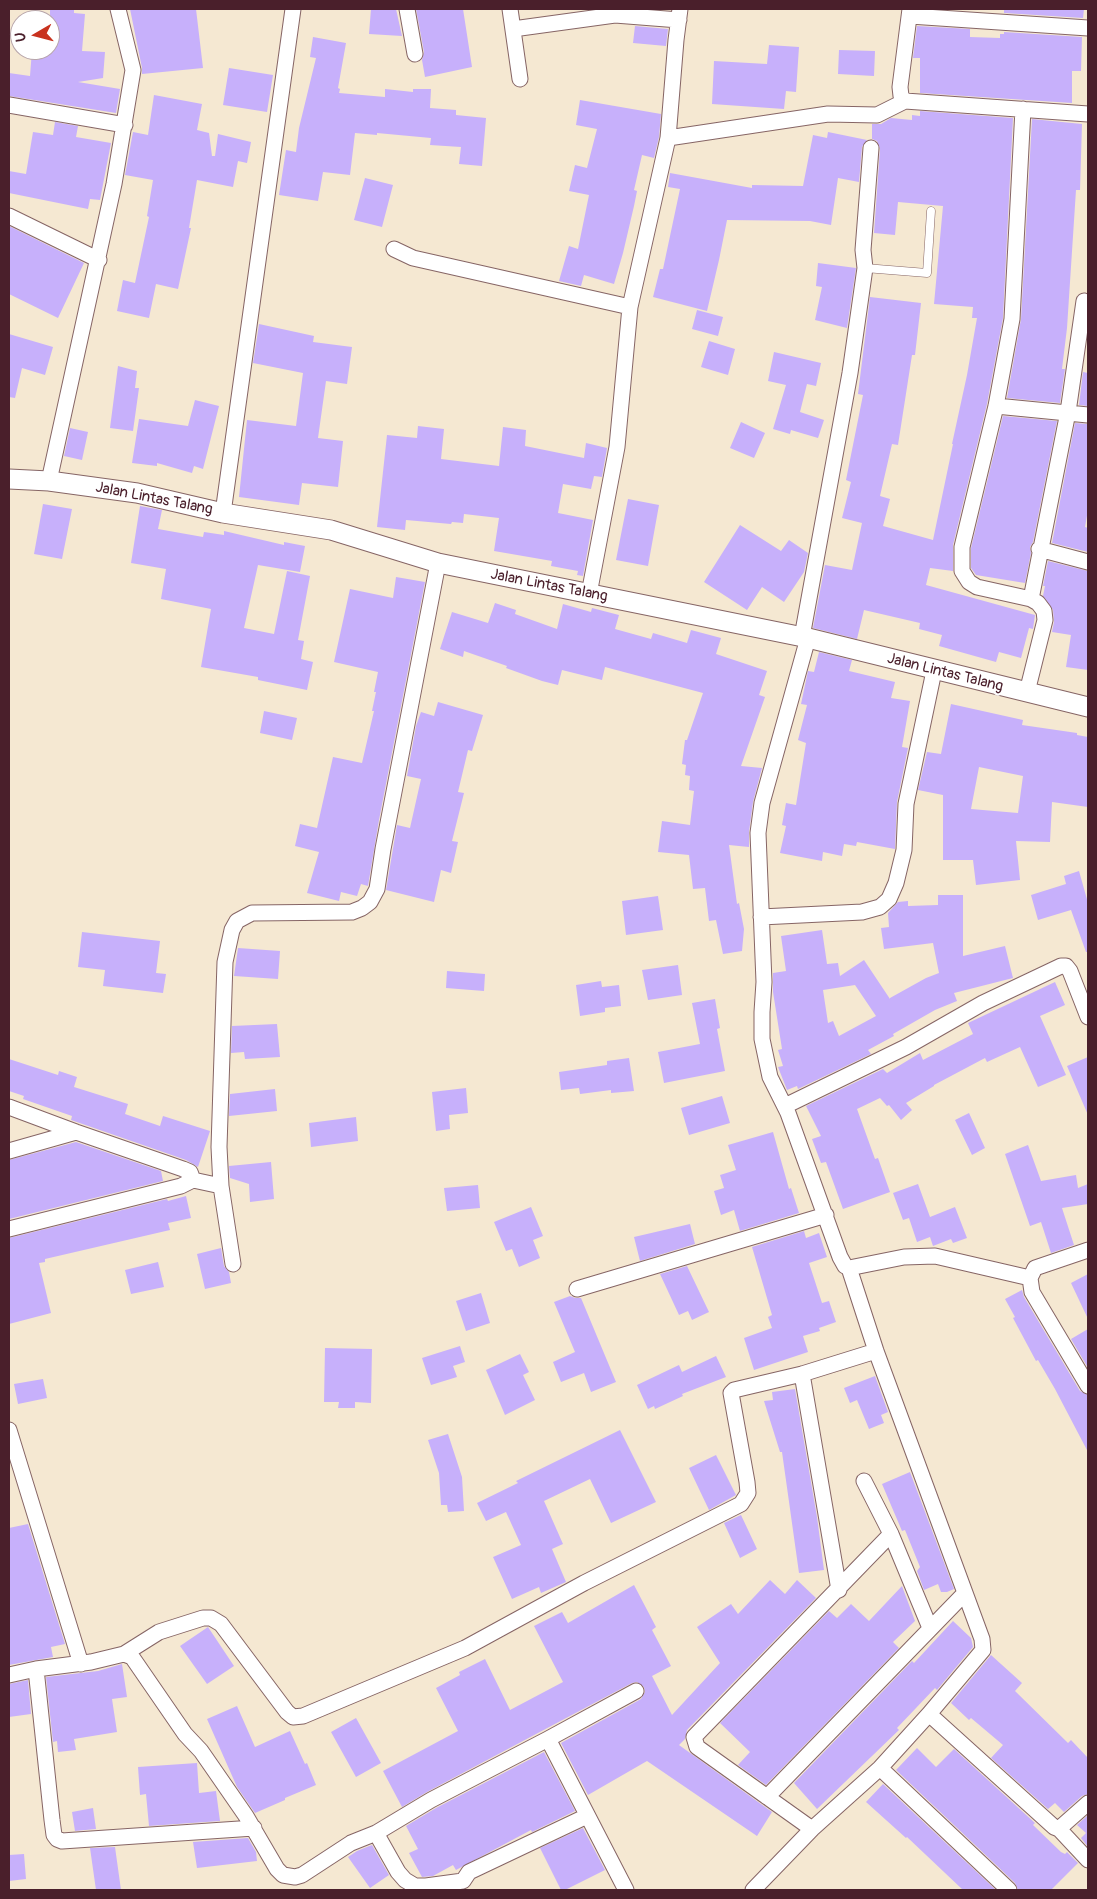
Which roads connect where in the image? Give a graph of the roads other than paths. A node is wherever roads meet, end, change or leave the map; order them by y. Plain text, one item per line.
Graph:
1 (118, 9) edge
2 (293, 9) edge
3 (407, 9) edge
4 (510, 9) edge
5 (614, 12) edge
6 (910, 12) edge
7 (679, 14) edge
8 (1088, 28) edge
9 (514, 29) junction
10 (415, 54) dead end
11 (520, 79) dead end
12 (905, 101) junction
13 (9, 105) edge
14 (1023, 109) junction
15 (1088, 114) edge
16 (125, 125) junction
17 (668, 138) junction
18 (871, 148) dead end
19 (931, 211) dead end
20 (9, 216) edge
21 (394, 249) dead end
22 (99, 260) junction
23 (865, 268) junction
24 (1084, 301) dead end
25 (630, 307) junction
26 (996, 406) junction
27 (1068, 412) junction
28 (1088, 414) edge
29 (9, 479) edge
30 (49, 481) junction
31 (223, 513) junction
32 (1039, 549) junction
33 (1088, 562) edge
34 (438, 563) junction
35 (589, 594) junction
36 (1030, 599) junction
37 (805, 638) junction
38 (934, 671) junction
39 (1027, 692) junction
40 (1088, 708) edge
41 (761, 917) junction
42 (1088, 1017) edge
43 (9, 1106) edge
44 (785, 1106) junction
45 (76, 1132) junction
46 (9, 1151) edge
47 (193, 1180) junction
48 (220, 1186) junction
49 (826, 1215) junction
50 (9, 1229) edge
51 (1088, 1250) edge
52 (233, 1264) dead end
53 (849, 1268) junction
54 (1030, 1278) junction
55 (577, 1289) dead end
56 (876, 1351) junction
57 (802, 1374) junction
58 (1088, 1386) edge
59 (9, 1430) edge
60 (864, 1481) dead end
61 (891, 1534) junction
62 (839, 1590) junction
63 (965, 1593) junction
64 (930, 1628) junction
65 (124, 1654) junction
66 (86, 1663) junction
67 (36, 1669) junction
68 (9, 1675) edge
69 (636, 1691) dead end
70 (929, 1714) junction
71 (548, 1739) junction
72 (880, 1768) junction
73 (767, 1797) junction
74 (1088, 1803) edge
75 (587, 1816) junction
76 (254, 1828) junction
77 (812, 1829) junction
78 (1059, 1829) junction
79 (376, 1833) junction
80 (1088, 1860) edge
81 (464, 1886) edge
82 (626, 1890) edge
83 (753, 1890) edge
84 (1009, 1890) edge

1 - 16 street
2 - 31 street
3 - 10 street
4 - 9 street
5 - 7 street
5 - 9 street
6 - 8 street
6 - 12 street
7 - 17 street
9 - 11 street
12 - 14 street
12 - 17 street
13 - 16 street
14 - 15 street
14 - 26 street
16 - 22 street
17 - 25 street
18 - 23 street
19 - 23 lane
20 - 22 street
21 - 25 street
22 - 30 street
23 - 37 street
24 - 27 street
25 - 35 street
26 - 27 street
26 - 36 street
27 - 28 street
27 - 32 street
29 - 30 street, Jalan Lintas Talang
30 - 31 street, Jalan Lintas Talang
31 - 34 street, Jalan Lintas Talang
32 - 33 street
32 - 36 street
34 - 35 street, Jalan Lintas Talang
34 - 48 street
35 - 37 street, Jalan Lintas Talang
36 - 39 street
37 - 38 street, Jalan Lintas Talang
37 - 41 street
38 - 39 street, Jalan Lintas Talang
38 - 41 street
39 - 40 street, Jalan Lintas Talang
41 - 44 street
42 - 44 street
43 - 45 street
44 - 49 street
45 - 46 street
45 - 47 street
47 - 48 street
47 - 50 street
48 - 52 street
49 - 53 street
49 - 55 street
51 - 54 street
53 - 54 street
53 - 56 street
54 - 58 street
56 - 57 street
56 - 63 street
57 - 62 street
57 - 65 street
59 - 66 street
60 - 61 street
61 - 62 street
61 - 64 street
62 - 73 street
63 - 64 street
63 - 70 street
64 - 73 street
65 - 66 street
65 - 76 street
66 - 67 street
67 - 68 street
67 - 76 street
69 - 71 street
70 - 72 street
70 - 78 street
71 - 75 street
71 - 79 street
72 - 77 street
72 - 84 street
73 - 77 street
74 - 78 street
75 - 81 street
75 - 82 street
76 - 79 street
77 - 83 street
78 - 80 street
79 - 81 street

